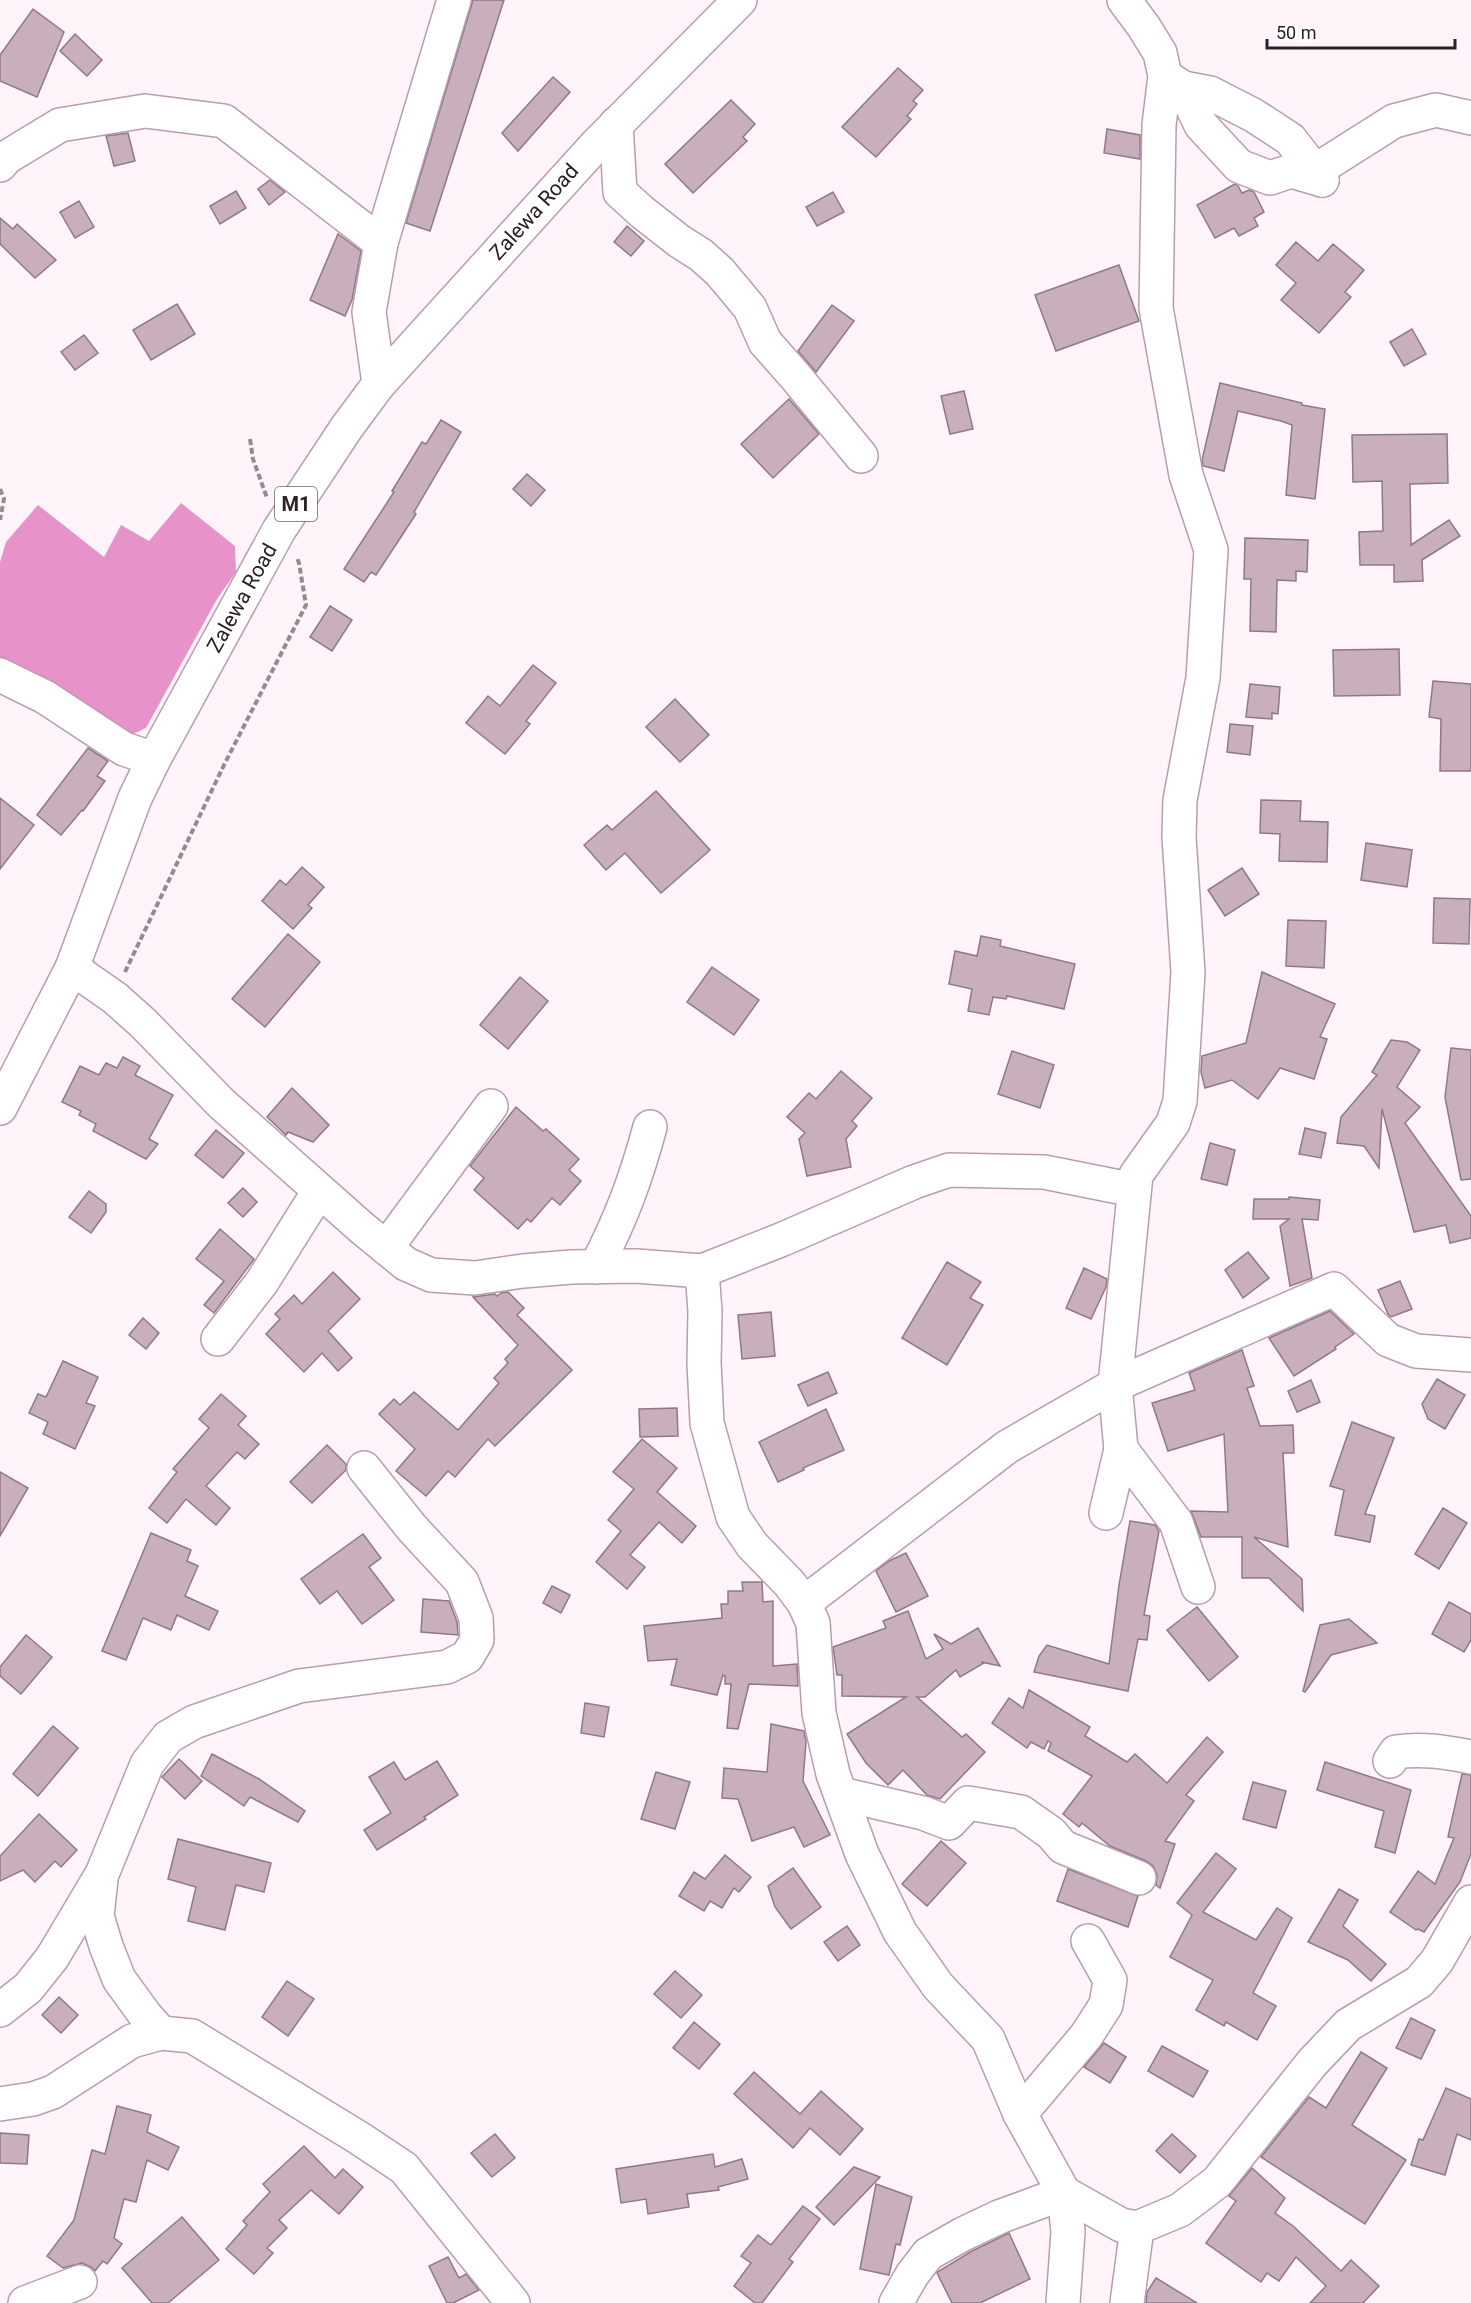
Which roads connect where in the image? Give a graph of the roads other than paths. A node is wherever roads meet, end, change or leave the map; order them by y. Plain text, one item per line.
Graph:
1 (454, 0) edge
2 (740, 0) edge
3 (1124, 0) edge
4 (1174, 82) junction
5 (1471, 118) edge
6 (616, 124) junction
7 (0, 165) edge
8 (1315, 171) junction
9 (381, 243) junction
10 (379, 384) junction
11 (861, 456) dead end
12 (0, 675) edge
13 (154, 759) junction
14 (72, 968) junction
15 (8, 1079) edge
16 (491, 1106) dead end
17 (0, 1108) edge
18 (650, 1127) dead end
19 (1134, 1190) junction
20 (319, 1191) junction
21 (386, 1248) junction
22 (596, 1267) junction
23 (702, 1271) junction
24 (218, 1339) dead end
25 (1471, 1355) edge
26 (1115, 1385) junction
27 (1121, 1449) junction
28 (364, 1468) dead end
29 (1106, 1513) dead end
30 (1198, 1587) dead end
31 (804, 1603) junction
32 (1471, 1757) edge
33 (1390, 1761) dead end
34 (841, 1794) junction
35 (102, 1874) junction
36 (1139, 1878) dead end
37 (1471, 1902) edge
38 (1088, 1941) dead end
39 (0, 2010) edge
40 (161, 2033) junction
41 (0, 2104) edge
42 (1020, 2114) junction
43 (1064, 2193) junction
44 (1137, 2228) junction
45 (80, 2282) dead end
46 (25, 2303) edge
47 (513, 2303) edge
48 (896, 2303) edge
49 (1063, 2303) edge
50 (1127, 2303) edge

1 - 9 main road
2 - 6 main road, Zalewa Road / M1
3 - 4 main road
4 - 8 main road
4 - 8 main road
4 - 19 main road
5 - 8 main road
6 - 10 main road, Zalewa Road / M1
6 - 11 main road
7 - 9 main road
9 - 10 main road
10 - 13 main road, Zalewa Road / M1
12 - 13 main road
13 - 14 main road, Zalewa Road / M1
14 - 15 main road, Zalewa Road / M1
14 - 20 main road
15 - 17 main road, Zalewa Road / M1
16 - 21 main road
18 - 22 main road
19 - 23 main road
19 - 26 main road
20 - 21 main road
20 - 24 main road
21 - 22 main road
22 - 23 main road
23 - 31 main road
25 - 26 main road
26 - 27 main road
26 - 31 main road
27 - 29 main road
27 - 30 main road
28 - 35 main road
31 - 34 main road
32 - 33 main road
34 - 36 main road
34 - 42 main road
35 - 39 main road
35 - 40 main road
37 - 44 main road
38 - 42 main road
40 - 41 main road
40 - 47 main road
42 - 43 main road
43 - 44 main road
43 - 48 main road
43 - 49 main road
44 - 50 main road
45 - 46 main road

